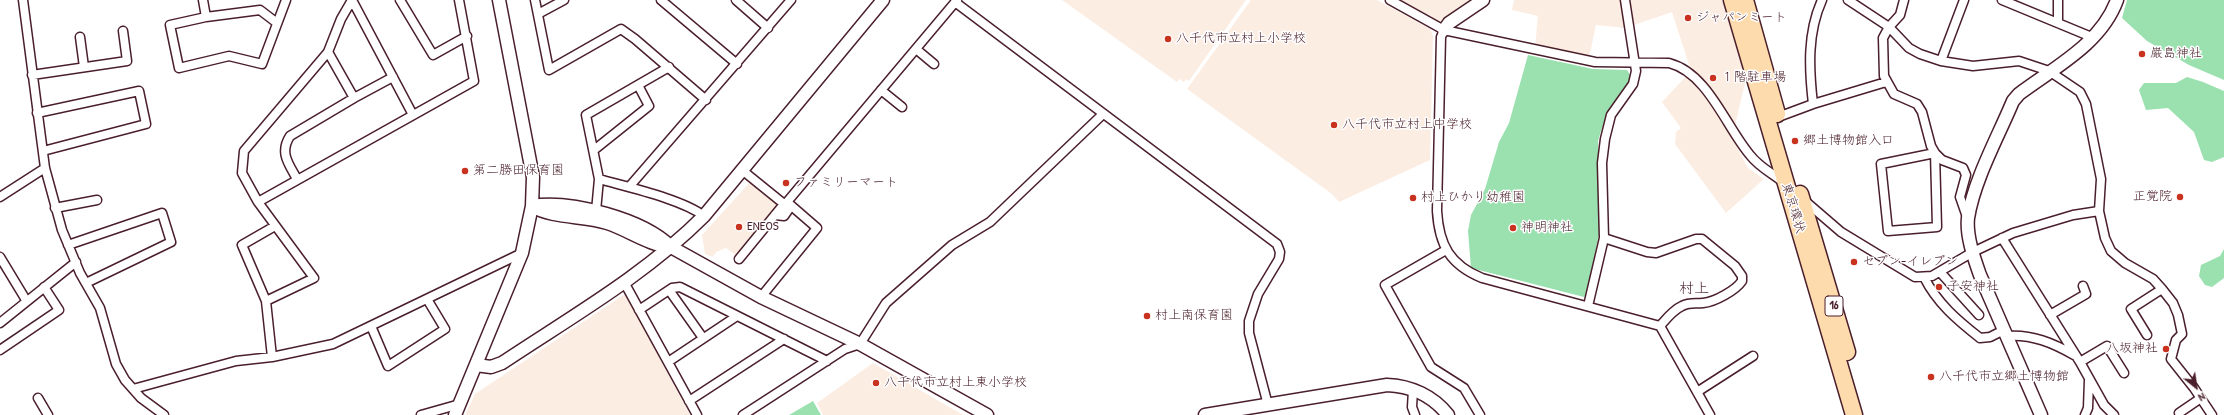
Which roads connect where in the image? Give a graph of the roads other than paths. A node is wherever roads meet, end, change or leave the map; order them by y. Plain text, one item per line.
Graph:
1 (23, 0) edge
2 (203, 0) edge
3 (286, 0) edge
4 (352, 0) edge
5 (400, 0) edge
6 (460, 0) edge
7 (499, 0) edge
8 (535, 0) edge
9 (564, 0) edge
10 (661, 0) edge
11 (736, 0) edge
12 (791, 0) edge
13 (883, 0) edge
14 (1390, 0) edge
15 (1483, 0) edge
16 (1625, 0) edge
17 (1732, 0) edge
18 (1746, 0) edge
19 (1822, 0) edge
20 (1848, 0) edge
21 (1904, 0) edge
22 (1964, 0) edge
23 (2002, 0) edge
24 (2058, 0) edge
25 (2117, 0) edge
26 (956, 1) edge
27 (2019, 3) edge
28 (538, 14) junction
29 (206, 17) junction
30 (277, 23) junction
31 (2058, 23) junction
32 (1889, 27) junction
33 (768, 28) junction
34 (1444, 30) junction
35 (124, 31) dead end
36 (467, 36) junction
37 (80, 37) dead end
38 (2094, 38) junction
39 (916, 49) junction
40 (328, 52) junction
41 (1941, 61) junction
42 (738, 64) junction
43 (934, 64) dead end
44 (1636, 64) junction
45 (84, 67) junction
46 (669, 67) junction
47 (2049, 71) junction
48 (32, 75) junction
49 (393, 77) junction
50 (1886, 82) junction
51 (638, 85) junction
52 (881, 90) junction
53 (354, 98) junction
54 (706, 100) junction
55 (1813, 104) junction
56 (902, 106) dead end
57 (37, 113) junction
58 (1103, 114) junction
59 (413, 115) junction
60 (1778, 117) junction
61 (594, 150) junction
62 (42, 151) junction
63 (1935, 154) junction
64 (45, 168) junction
65 (742, 170) junction
66 (297, 179) junction
67 (600, 179) junction
68 (1786, 186) junction
69 (629, 187) junction
70 (0, 197) edge
71 (1801, 198) junction
72 (97, 200) dead end
73 (258, 202) junction
74 (532, 206) junction
75 (791, 206) junction
76 (55, 208) junction
77 (596, 211) junction
78 (2098, 211) junction
79 (775, 215) junction
80 (704, 216) junction
81 (1968, 219) junction
82 (276, 226) junction
83 (1604, 238) junction
84 (2002, 238) junction
85 (68, 245) junction
86 (670, 247) junction
87 (1446, 250) junction
88 (1973, 252) junction
89 (522, 253) junction
90 (0, 258) edge
91 (739, 259) dead end
92 (76, 262) junction
93 (1940, 272) junction
94 (1924, 277) junction
95 (624, 282) junction
96 (86, 283) junction
97 (2083, 286) dead end
98 (44, 287) junction
99 (2162, 289) junction
100 (669, 290) junction
101 (761, 297) junction
102 (427, 299) junction
103 (26, 300) junction
104 (266, 301) junction
105 (1588, 306) junction
106 (639, 310) junction
107 (1979, 315) dead end
108 (2050, 315) junction
109 (737, 316) junction
110 (0, 323) edge
111 (371, 326) junction
112 (1660, 326) junction
113 (2006, 333) junction
114 (2147, 335) dead end
115 (703, 338) junction
116 (784, 339) junction
117 (860, 344) junction
118 (0, 350) edge
119 (1753, 356) dead end
120 (272, 357) junction
121 (2078, 359) junction
122 (827, 360) junction
123 (668, 362) junction
124 (476, 365) junction
125 (2124, 373) dead end
126 (2089, 379) junction
127 (133, 390) junction
128 (1413, 390) junction
129 (1697, 392) junction
130 (38, 398) dead end
131 (2201, 398) junction
132 (689, 401) junction
133 (1268, 405) junction
134 (457, 410) edge
135 (2179, 413) dead end
136 (48, 415) edge
137 (164, 415) edge
138 (421, 415) edge
139 (697, 415) edge
140 (743, 415) edge
141 (987, 415) edge
142 (1205, 415) edge
143 (1415, 415) edge
144 (1448, 415) edge
145 (1480, 415) edge
146 (1710, 415) edge
147 (1854, 415) edge
148 (1865, 415) edge
149 (2041, 415) edge
150 (2086, 415) edge
151 (2114, 415) edge
152 (2212, 415) edge

1 - 48 street
2 - 29 street
3 - 30 street
4 - 40 street
4 - 49 street
5 - 36 street
6 - 36 street
7 - 74 street
8 - 28 street
9 - 28 street
10 - 42 street
11 - 33 street
12 - 33 street
13 - 65 street
14 - 34 street
15 - 34 street
16 - 44 street
17 - 68 highway, 東京環状 / 16
18 - 60 highway, 東京環状 / 16
19 - 55 street
20 - 32 street
21 - 32 street
22 - 41 street
23 - 27 street
24 - 31 street
25 - 38 street
26 - 39 street
26 - 58 street
27 - 31 street
28 - 46 street
29 - 30 street
29 - 30 street
31 - 38 street
32 - 41 street
32 - 50 street
33 - 42 street
34 - 44 street
34 - 87 street
35 - 45 street
36 - 59 street
37 - 45 street
38 - 47 street
39 - 43 street
39 - 52 street
40 - 53 street
40 - 73 street
41 - 47 street
42 - 54 street
44 - 68 street
44 - 83 street
45 - 48 street
46 - 51 street
46 - 54 street
47 - 78 street
47 - 81 street
48 - 57 street
49 - 53 street
49 - 59 street
50 - 55 street
50 - 63 street
51 - 61 street
51 - 61 street
52 - 56 street
52 - 75 street
53 - 66 street
54 - 69 street
55 - 60 street
57 - 62 street
57 - 62 street
58 - 117 street
58 - 133 street
59 - 66 street
60 - 71 highway, 東京環状 / 16
61 - 67 street
62 - 64 street
63 - 63 street
63 - 81 street
64 - 70 street
64 - 76 street
65 - 79 street
65 - 80 street
66 - 73 street
67 - 69 street
67 - 77 street
68 - 71 street
68 - 147 highway, 東京環状 / 16
69 - 80 street
71 - 94 street
71 - 148 highway, 東京環状 / 16
72 - 76 street
73 - 82 street
74 - 77 street
74 - 86 street
74 - 89 street
75 - 79 street
75 - 101 street
76 - 85 street
77 - 86 street
78 - 84 street
78 - 99 street
79 - 91 street
80 - 86 street
81 - 88 street
82 - 104 street
82 - 104 street
83 - 105 street
83 - 112 street
84 - 88 street
84 - 108 street
85 - 92 street
85 - 96 street
86 - 95 street
86 - 101 street
87 - 105 street
87 - 145 street
88 - 93 street
88 - 113 street
89 - 102 street
89 - 124 street
90 - 103 street
92 - 96 street
92 - 98 street
93 - 94 street
93 - 107 street
94 - 113 street
95 - 106 street
95 - 124 street
96 - 127 street
97 - 108 street
98 - 103 street
98 - 118 street
99 - 114 street
99 - 131 street
100 - 106 street
100 - 109 street
100 - 115 street
101 - 117 street
102 - 111 street
102 - 111 street
103 - 110 street
104 - 120 street
105 - 112 street
106 - 123 street
108 - 121 street
109 - 115 street
109 - 116 street
111 - 120 street
112 - 129 street
113 - 121 street
113 - 149 street
115 - 123 street
116 - 122 street
116 - 132 street
117 - 122 street
117 - 141 street
119 - 129 street
120 - 127 street
121 - 125 street
121 - 126 street
122 - 140 street
123 - 132 street
124 - 134 street
126 - 150 street
126 - 151 street
127 - 137 street
128 - 133 street
128 - 143 street
128 - 144 street
129 - 146 street
130 - 136 street
131 - 135 street
131 - 152 street
132 - 139 street
133 - 142 street
134 - 138 street

